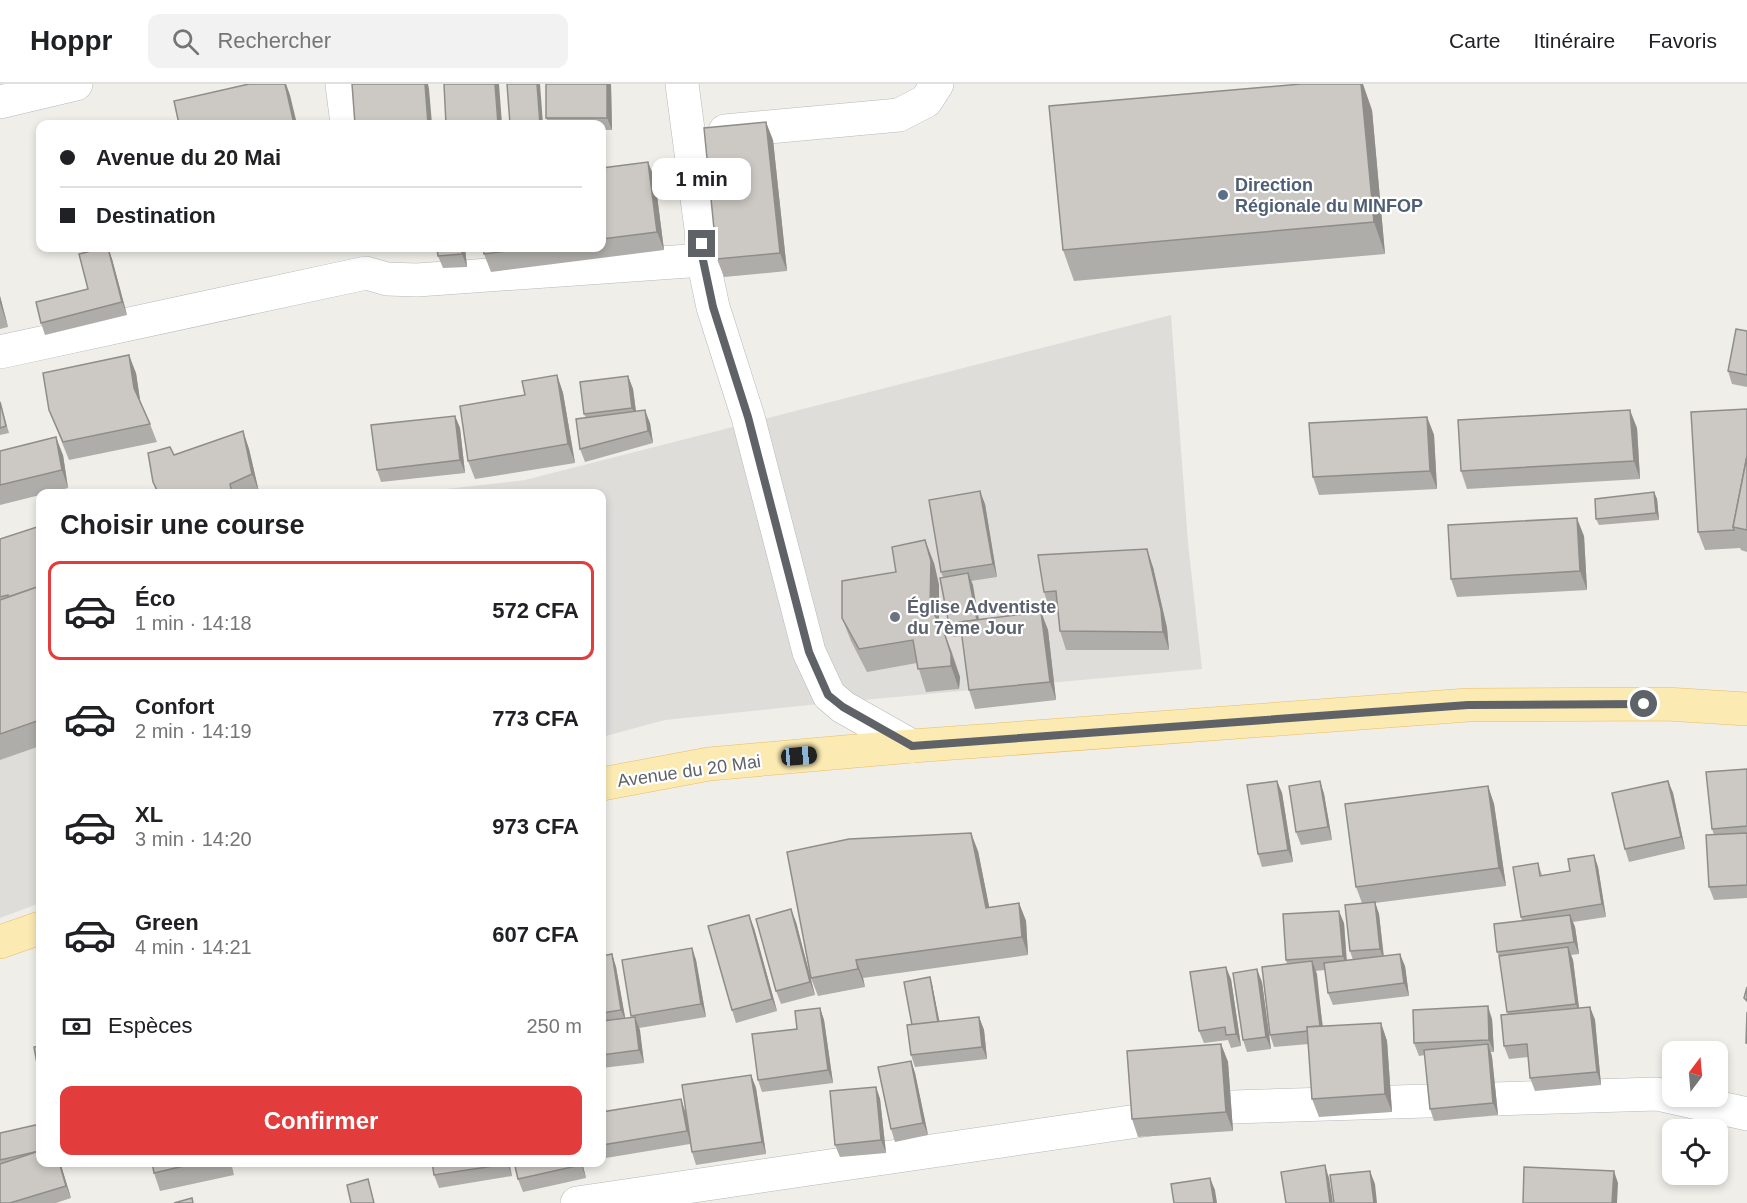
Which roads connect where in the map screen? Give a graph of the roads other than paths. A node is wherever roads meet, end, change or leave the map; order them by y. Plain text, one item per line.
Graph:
1 (76, 84) edge
2 (342, 84) edge
3 (682, 84) edge
4 (937, 84) edge
5 (0, 102) edge
6 (346, 120) edge
7 (689, 134) junction
8 (365, 260) edge
9 (703, 260) junction
10 (0, 352) edge
11 (1747, 709) edge
12 (912, 746) junction
13 (606, 783) edge
14 (36, 929) edge
15 (0, 942) edge
16 (1747, 1114) edge
17 (577, 1203) edge

1 - 5 street
2 - 6 street
3 - 7 street
4 - 7 street
7 - 9 street
8 - 9 street
8 - 10 street
9 - 12 street
11 - 12 main road, Avenue du 20 Mai
12 - 13 main road, Avenue du 20 Mai
14 - 15 main road
16 - 17 street

